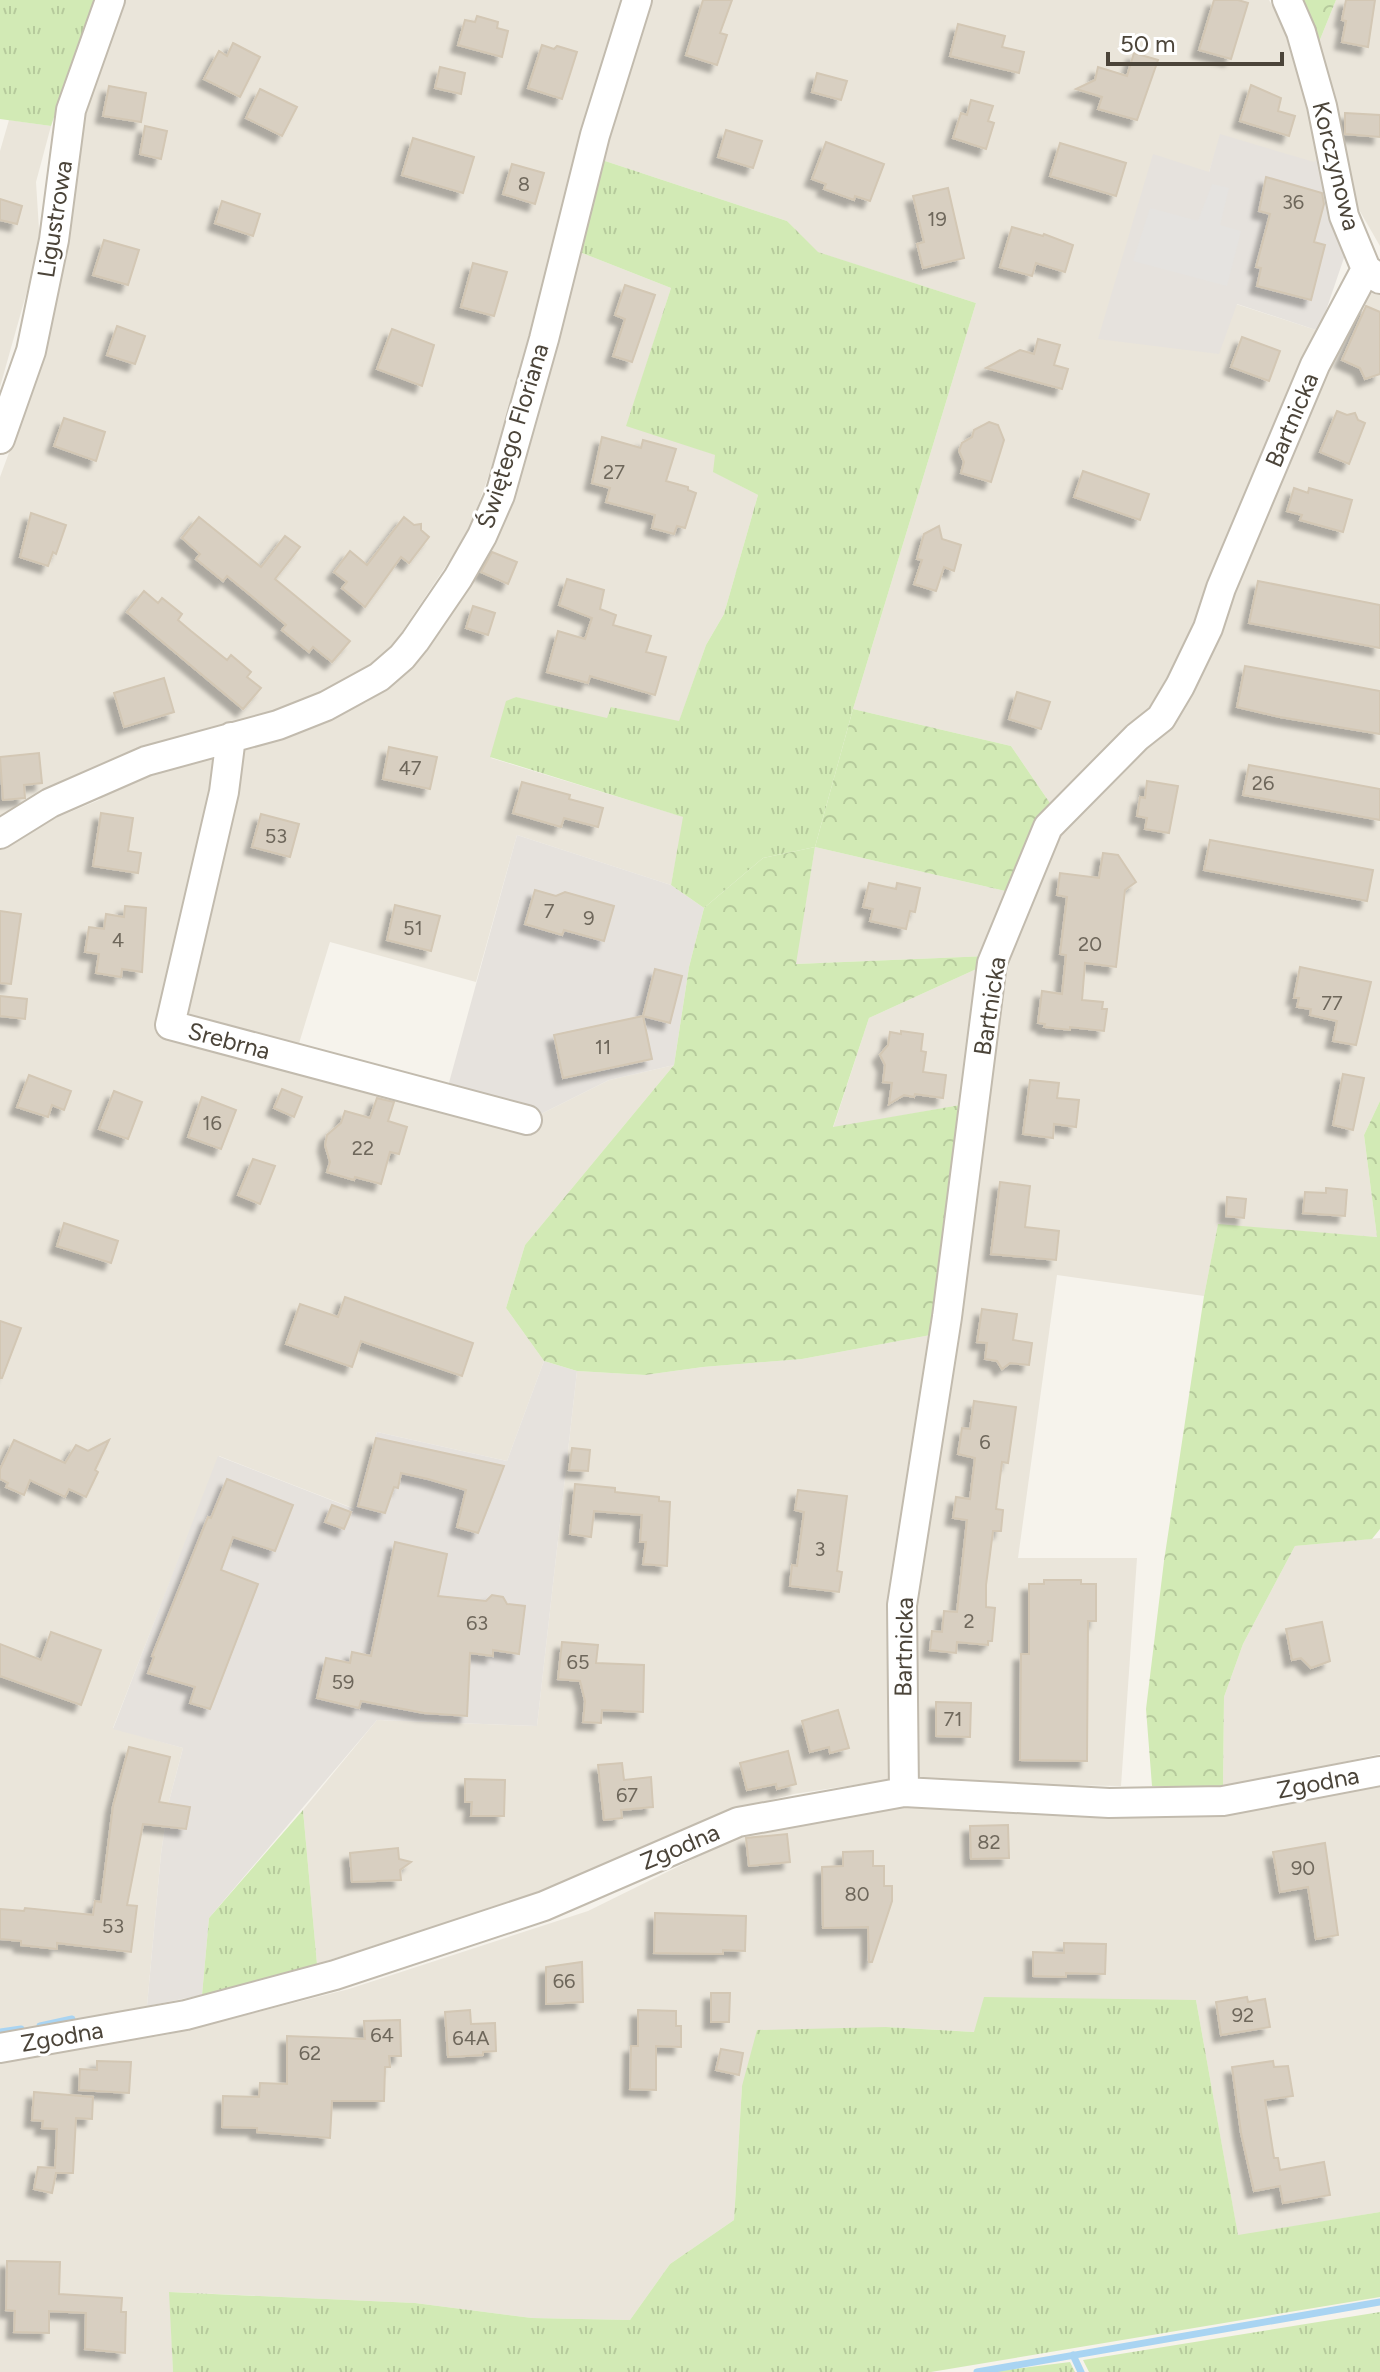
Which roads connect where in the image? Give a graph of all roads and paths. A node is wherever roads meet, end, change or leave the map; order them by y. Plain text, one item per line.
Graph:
1 (110, 0) edge
2 (637, 0) edge
3 (1287, 0) edge
4 (1373, 274) edge
5 (0, 439) edge
6 (231, 737) junction
7 (0, 834) edge
8 (527, 1120) dead end
9 (1380, 1771) edge
10 (904, 1792) junction
11 (0, 2048) edge

1 - 5 street, Ligustrowa
2 - 6 street, Świętego Floriana
3 - 4 street, Korczynowa
4 - 10 street, Bartnicka
6 - 7 street, Świętego Floriana
6 - 8 street, Srebrna
9 - 10 street, Zgodna
10 - 11 street, Zgodna

